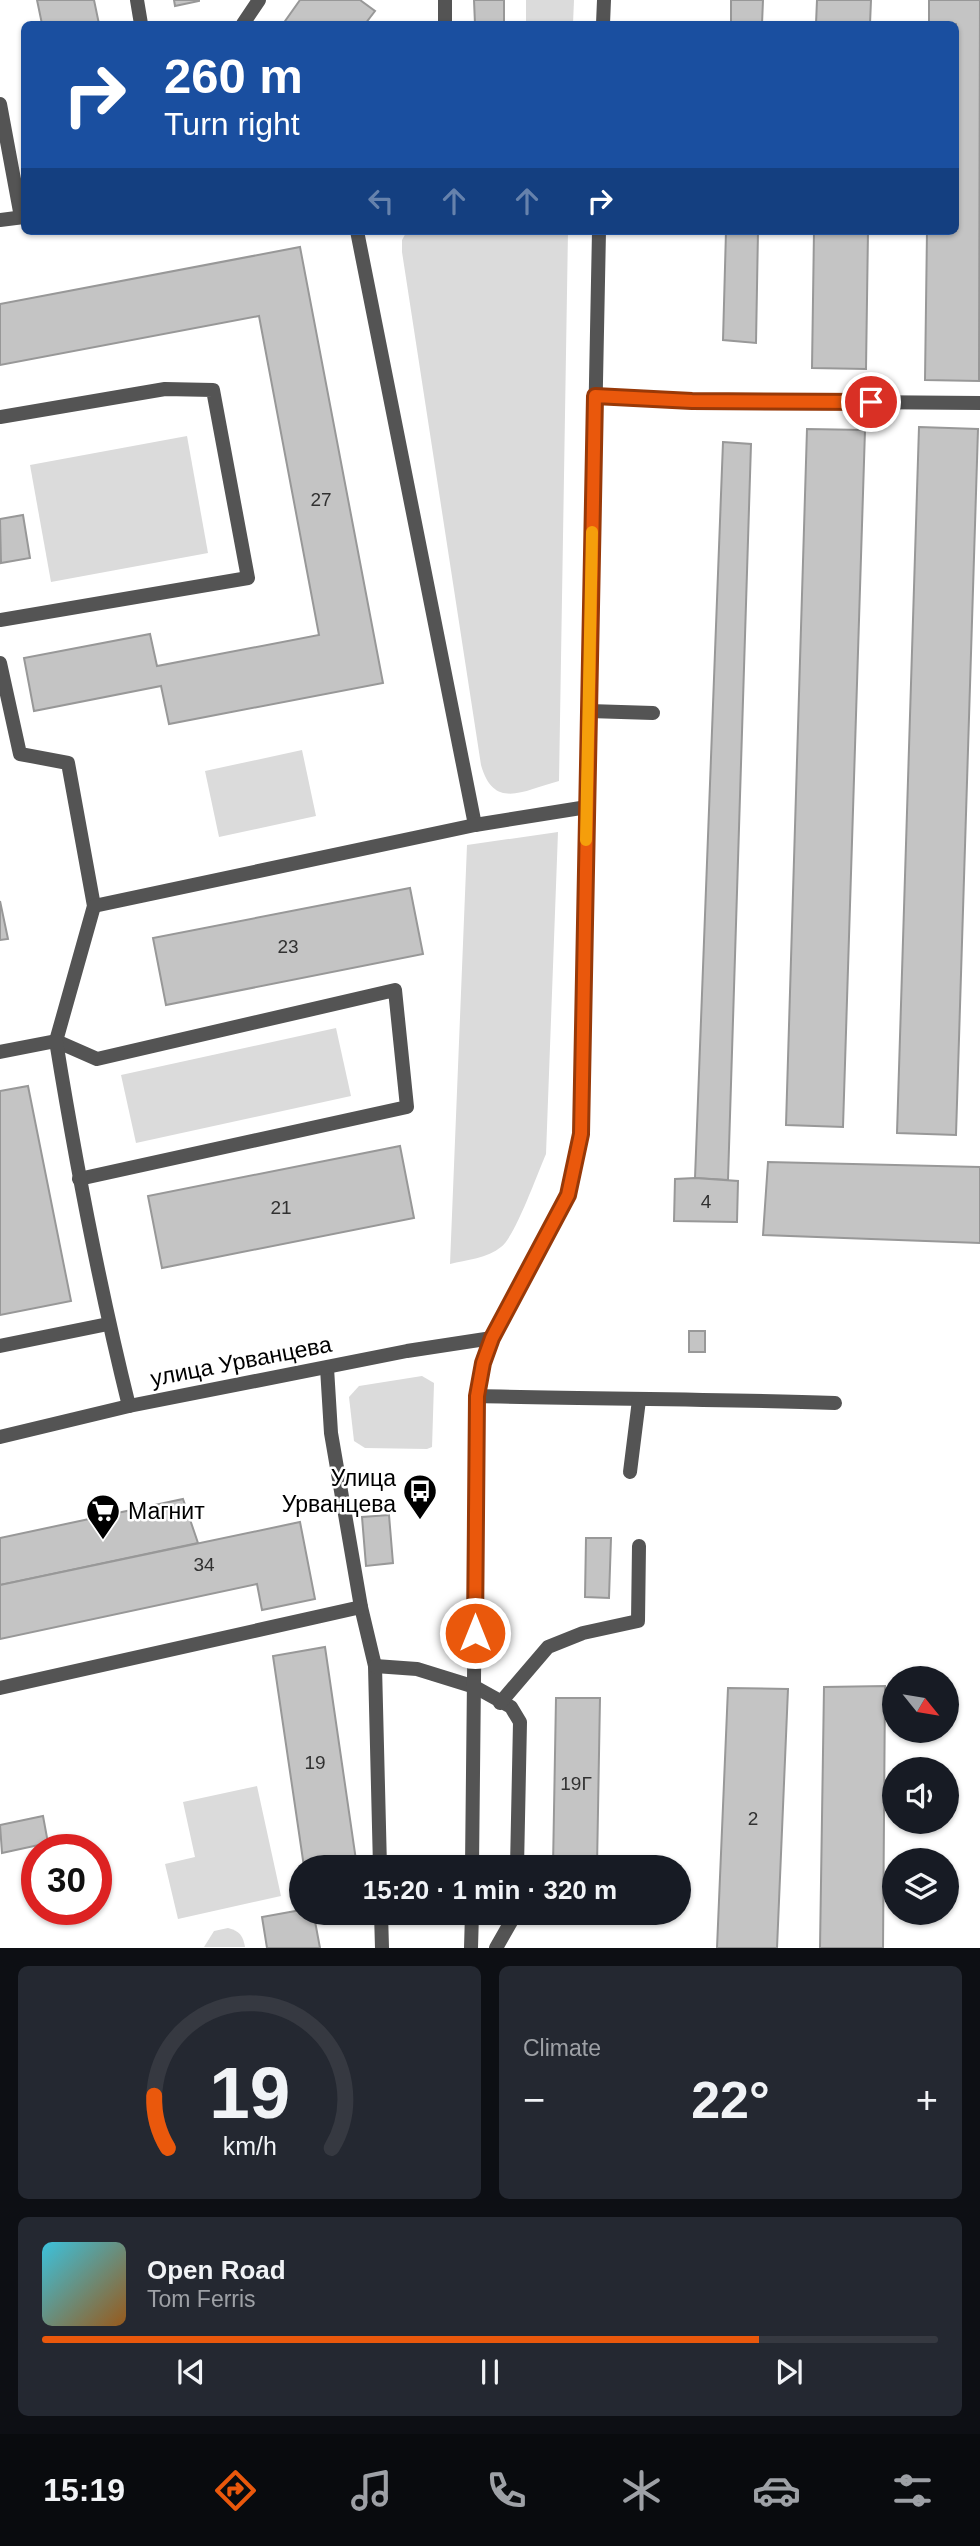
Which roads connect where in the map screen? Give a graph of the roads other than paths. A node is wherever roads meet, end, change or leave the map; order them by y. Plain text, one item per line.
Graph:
1 (137, 0) edge
2 (259, 0) edge
3 (445, 0) edge
4 (604, 0) edge
5 (140, 21) edge
6 (245, 21) edge
7 (445, 21) edge
8 (603, 21) edge
9 (0, 104) edge
10 (21, 207) edge
11 (21, 217) edge
12 (0, 220) edge
13 (358, 235) edge
14 (599, 235) edge
15 (595, 396) junction
16 (980, 403) edge
17 (0, 418) edge
18 (0, 620) edge
19 (0, 663) edge
20 (589, 711) junction
21 (653, 713) dead end
22 (587, 807) junction
23 (475, 825) junction
24 (94, 906) junction
25 (56, 1041) junction
26 (0, 1052) edge
27 (79, 1179) junction
28 (108, 1324) junction
29 (492, 1338) junction
30 (0, 1346) edge
31 (327, 1368) junction
32 (477, 1396) junction
33 (639, 1401) junction
34 (835, 1403) dead end
35 (129, 1406) junction
36 (0, 1437) edge
37 (630, 1472) dead end
38 (639, 1546) dead end
39 (361, 1607) junction
40 (376, 1666) junction
41 (475, 1687) junction
42 (0, 1688) edge
43 (500, 1703) junction
44 (380, 1855) edge
45 (472, 1855) edge
46 (517, 1855) edge
47 (381, 1925) edge
48 (472, 1925) edge
49 (509, 1925) edge
50 (382, 1948) edge
51 (471, 1948) edge
52 (496, 1948) edge

1 - 5 street
2 - 6 street
3 - 7 street
4 - 8 street
9 - 10 street
11 - 12 street
13 - 23 street
14 - 15 street
15 - 16 street
15 - 20 street
17 - 18 street
19 - 24 street
20 - 21 street
20 - 22 street
22 - 23 street
22 - 29 street
23 - 24 street
24 - 25 street
25 - 26 street
25 - 27 street
25 - 27 street
27 - 28 street
28 - 30 street
28 - 35 street
29 - 31 street, улица Урванцева
29 - 32 street
31 - 35 street, улица Урванцева
31 - 39 street
32 - 33 street
32 - 41 street
33 - 34 street
33 - 37 street
35 - 36 street, улица Урванцева
38 - 43 street
39 - 40 street
39 - 42 street
40 - 41 street
40 - 44 street
41 - 43 street
41 - 45 street
43 - 46 street
47 - 50 street
48 - 51 street
49 - 52 street

